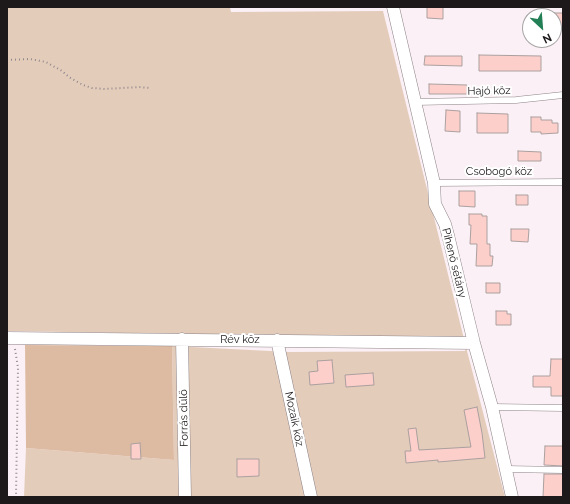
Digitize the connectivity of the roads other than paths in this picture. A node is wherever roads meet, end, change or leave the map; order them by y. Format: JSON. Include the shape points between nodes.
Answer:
{"nodes":[{"id":1,"x":393,"y":7,"type":"edge"},
{"id":2,"x":563,"y":95,"type":"edge"},
{"id":3,"x":416,"y":102,"type":"junction"},
{"id":4,"x":563,"y":182,"type":"edge"},
{"id":5,"x":434,"y":183,"type":"junction"},
{"id":6,"x":10,"y":338,"type":"edge"},
{"id":7,"x":182,"y":339,"type":"junction"},
{"id":8,"x":277,"y":340,"type":"junction"},
{"id":9,"x":474,"y":343,"type":"junction"},
{"id":10,"x":492,"y":408,"type":"junction"},
{"id":11,"x":563,"y":408,"type":"edge"},
{"id":12,"x":506,"y":470,"type":"junction"},
{"id":13,"x":563,"y":470,"type":"edge"},
{"id":14,"x":185,"y":497,"type":"edge"},
{"id":15,"x":311,"y":497,"type":"edge"},
{"id":16,"x":512,"y":497,"type":"edge"}],
"edges":[{"from":1,"to":3,"type":"street","name":"Pihenő sétány"},
{"from":2,"to":3,"type":"lane","name":"Hajó köz","via":[[516,100]]},
{"from":3,"to":5,"type":"street","name":"Pihenő sétány"},
{"from":4,"to":5,"type":"lane","name":"Csobogó köz"},
{"from":5,"to":9,"type":"street","name":"Pihenő sétány","via":[[435,204],[445,224]]},
{"from":6,"to":7,"type":"street","name":"Rév köz"},
{"from":7,"to":8,"type":"street","name":"Rév köz"},
{"from":7,"to":14,"type":"street","name":"Forrás dűlő"},
{"from":8,"to":9,"type":"street","name":"Rév köz"},
{"from":8,"to":15,"type":"street","name":"Mozaik köz"},
{"from":9,"to":10,"type":"street","name":"Pihenő sétány"},
{"from":10,"to":11,"type":"lane"},
{"from":10,"to":12,"type":"street","name":"Pihenő sétány"},
{"from":12,"to":13,"type":"lane"},
{"from":12,"to":16,"type":"street","name":"Pihenő sétány"}]}
